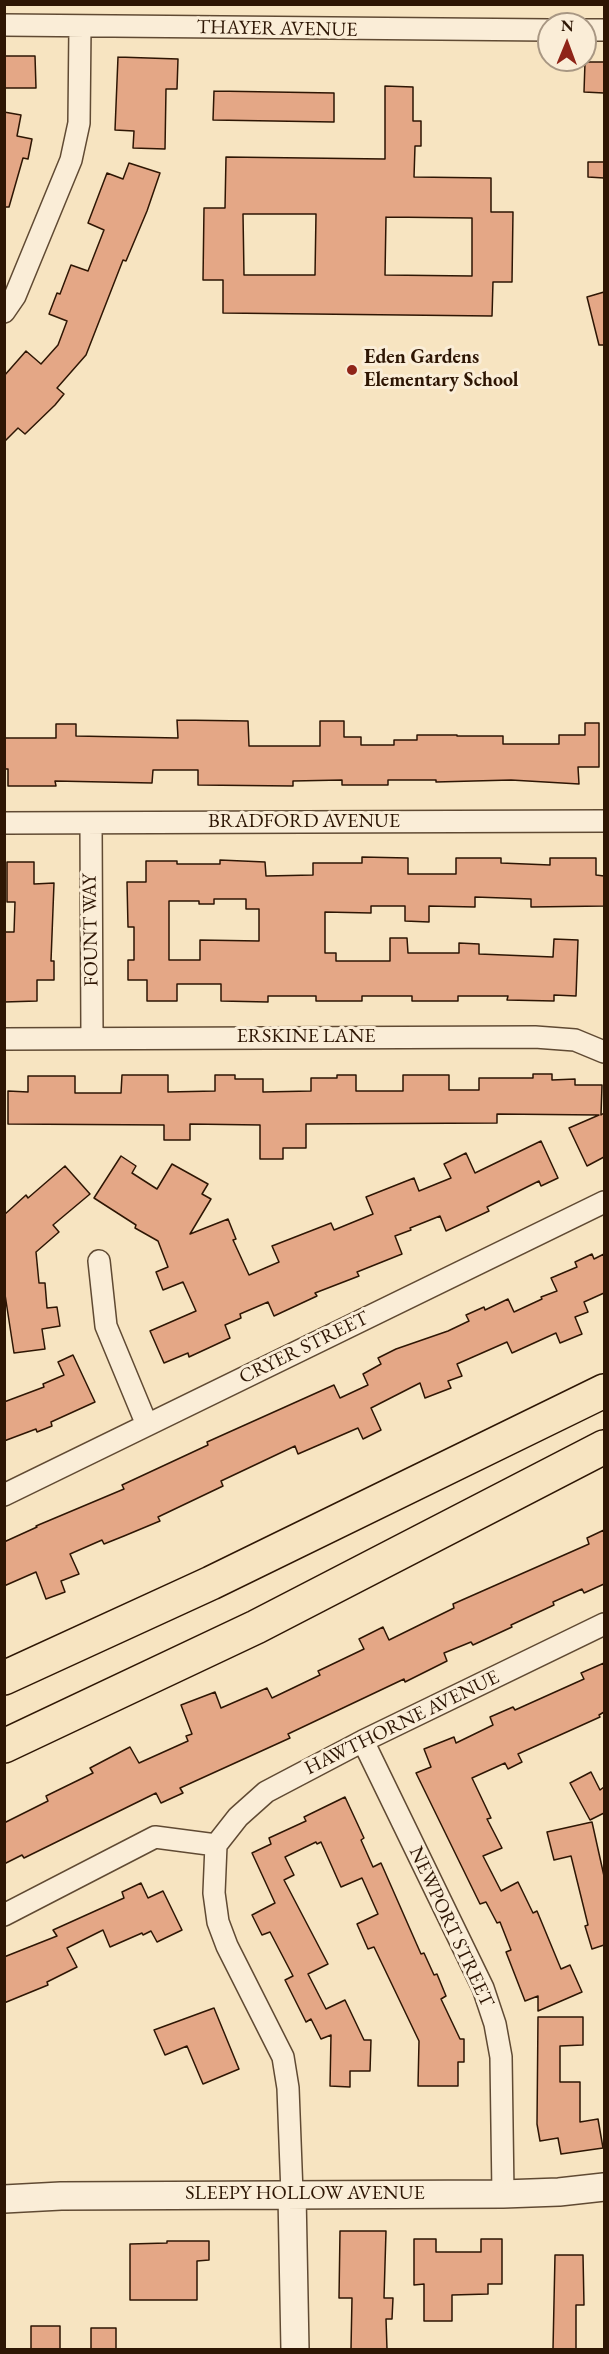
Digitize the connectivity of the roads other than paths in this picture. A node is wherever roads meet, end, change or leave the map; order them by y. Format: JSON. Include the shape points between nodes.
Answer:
{"nodes":[{"id":1,"x":4,"y":25,"type":"edge"},
{"id":2,"x":80,"y":26,"type":"junction"},
{"id":3,"x":537,"y":30,"type":"edge"},
{"id":4,"x":4,"y":312,"type":"edge"},
{"id":5,"x":604,"y":821,"type":"edge"},
{"id":6,"x":4,"y":823,"type":"edge"},
{"id":7,"x":91,"y":823,"type":"junction"},
{"id":8,"x":92,"y":1037,"type":"junction"},
{"id":9,"x":4,"y":1039,"type":"edge"},
{"id":10,"x":604,"y":1052,"type":"edge"},
{"id":11,"x":604,"y":1202,"type":"edge"},
{"id":12,"x":99,"y":1261,"type":"dead end"},
{"id":13,"x":604,"y":1391,"type":"edge"},
{"id":14,"x":147,"y":1425,"type":"junction"},
{"id":15,"x":604,"y":1447,"type":"edge"},
{"id":16,"x":4,"y":1495,"type":"edge"},
{"id":17,"x":604,"y":1624,"type":"edge"},
{"id":18,"x":4,"y":1678,"type":"edge"},
{"id":19,"x":363,"y":1741,"type":"junction"},
{"id":20,"x":4,"y":1746,"type":"edge"},
{"id":21,"x":216,"y":1845,"type":"junction"},
{"id":22,"x":4,"y":1915,"type":"edge"},
{"id":23,"x":604,"y":2187,"type":"edge"},
{"id":24,"x":292,"y":2194,"type":"junction"},
{"id":25,"x":503,"y":2194,"type":"junction"},
{"id":26,"x":4,"y":2199,"type":"edge"},
{"id":27,"x":295,"y":2349,"type":"edge"}],
"edges":[{"from":1,"to":2,"type":"street","name":"THAYER AVENUE"},
{"from":2,"to":3,"type":"street","name":"THAYER AVENUE"},
{"from":2,"to":4,"type":"street","via":[[79,123],[71,160],[15,296]]},
{"from":5,"to":7,"type":"street","name":"BRADFORD AVENUE"},
{"from":6,"to":7,"type":"street","name":"BRADFORD AVENUE"},
{"from":7,"to":8,"type":"street","name":"FOUNT WAY"},
{"from":8,"to":9,"type":"street","name":"ERSKINE LANE"},
{"from":8,"to":10,"type":"street","name":"ERSKINE LANE","via":[[535,1038],[575,1040]]},
{"from":11,"to":14,"type":"street","name":"CRYER STREET"},
{"from":12,"to":14,"type":"street","via":[[106,1326]]},
{"from":13,"to":18,"type":"highway","via":[[211,1583]]},
{"from":14,"to":16,"type":"street","name":"CRYER STREET"},
{"from":15,"to":20,"type":"highway","via":[[256,1628]]},
{"from":17,"to":19,"type":"street","name":"HAWTHORNE AVENUE"},
{"from":19,"to":21,"type":"street","name":"HAWTHORNE AVENUE","via":[[266,1792],[238,1817]]},
{"from":19,"to":25,"type":"street","name":"NEWPORT STREET","via":[[483,1988],[495,2024],[501,2057]]},
{"from":21,"to":22,"type":"street","via":[[155,1836]]},
{"from":21,"to":24,"type":"street","via":[[214,1893],[218,1922],[283,2057]]},
{"from":23,"to":25,"type":"street","name":"SLEEPY HOLLOW AVENUE"},
{"from":24,"to":25,"type":"street","name":"SLEEPY HOLLOW AVENUE"},
{"from":24,"to":26,"type":"street","name":"SLEEPY HOLLOW AVENUE"},
{"from":24,"to":27,"type":"street"}]}
